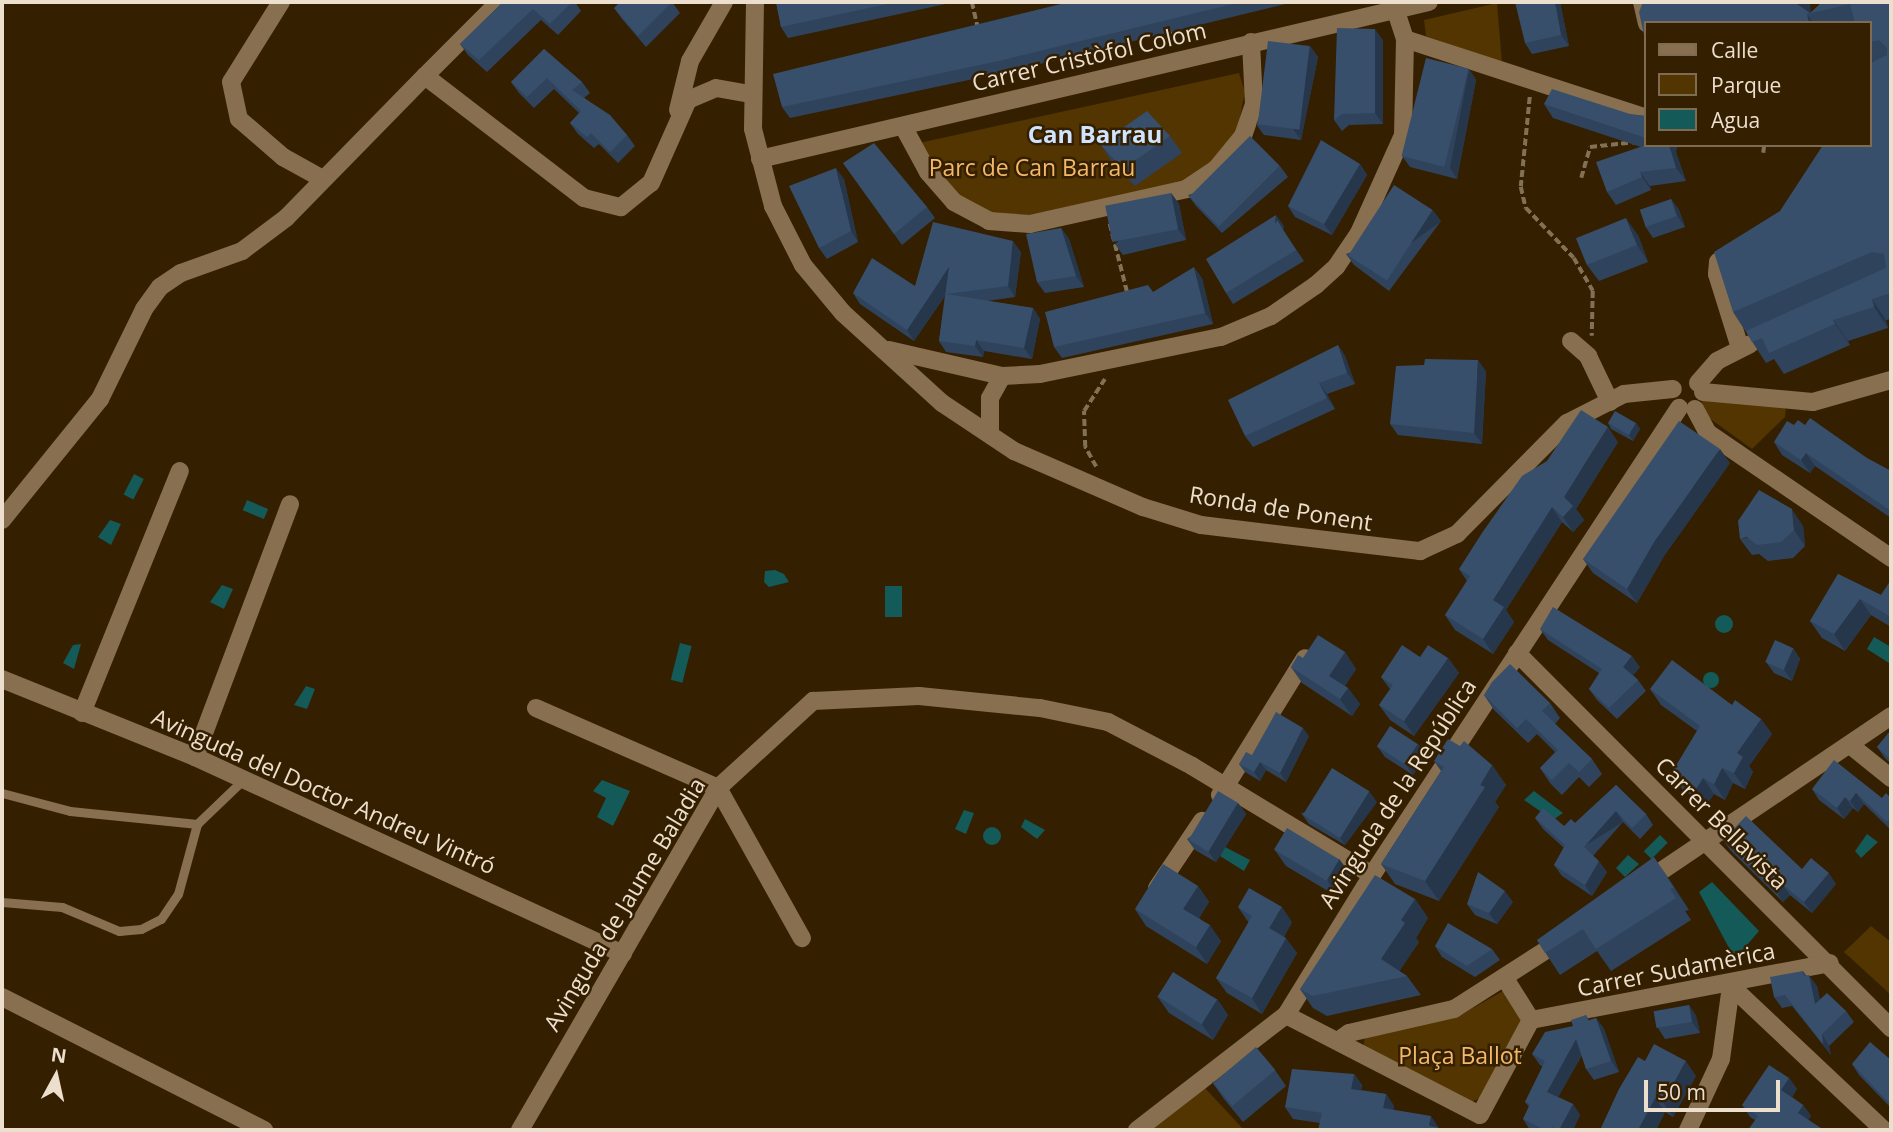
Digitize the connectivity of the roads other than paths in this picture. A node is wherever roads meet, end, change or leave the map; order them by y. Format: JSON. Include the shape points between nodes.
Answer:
{"nodes":[{"id":1,"x":281,"y":2,"type":"edge"},
{"id":2,"x":499,"y":2,"type":"edge"},
{"id":3,"x":724,"y":2,"type":"edge"},
{"id":4,"x":755,"y":2,"type":"edge"},
{"id":5,"x":1429,"y":2,"type":"edge"},
{"id":6,"x":1642,"y":2,"type":"edge"},
{"id":7,"x":1393,"y":5,"type":"edge"},
{"id":8,"x":1647,"y":21,"type":"edge"},
{"id":9,"x":1405,"y":38,"type":"junction"},
{"id":10,"x":1251,"y":42,"type":"junction"},
{"id":11,"x":425,"y":76,"type":"junction"},
{"id":12,"x":751,"y":94,"type":"junction"},
{"id":13,"x":1644,"y":117,"type":"edge"},
{"id":14,"x":673,"y":126,"type":"junction"},
{"id":15,"x":903,"y":126,"type":"junction"},
{"id":16,"x":760,"y":159,"type":"junction"},
{"id":17,"x":321,"y":178,"type":"junction"},
{"id":18,"x":1752,"y":243,"type":"edge"},
{"id":19,"x":1765,"y":338,"type":"edge"},
{"id":20,"x":1571,"y":341,"type":"dead end"},
{"id":21,"x":1740,"y":348,"type":"junction"},
{"id":22,"x":889,"y":350,"type":"junction"},
{"id":23,"x":1002,"y":376,"type":"junction"},
{"id":24,"x":1891,"y":380,"type":"edge"},
{"id":25,"x":1700,"y":388,"type":"junction"},
{"id":26,"x":1673,"y":389,"type":"junction"},
{"id":27,"x":1610,"y":402,"type":"junction"},
{"id":28,"x":1687,"y":408,"type":"junction"},
{"id":29,"x":990,"y":433,"type":"junction"},
{"id":30,"x":180,"y":471,"type":"dead end"},
{"id":31,"x":290,"y":504,"type":"dead end"},
{"id":32,"x":2,"y":520,"type":"edge"},
{"id":33,"x":1891,"y":558,"type":"edge"},
{"id":34,"x":1517,"y":653,"type":"junction"},
{"id":35,"x":1305,"y":658,"type":"edge"},
{"id":36,"x":2,"y":679,"type":"edge"},
{"id":37,"x":536,"y":708,"type":"dead end"},
{"id":38,"x":82,"y":713,"type":"junction"},
{"id":39,"x":1891,"y":716,"type":"edge"},
{"id":40,"x":1850,"y":745,"type":"junction"},
{"id":41,"x":195,"y":757,"type":"junction"},
{"id":42,"x":1891,"y":778,"type":"edge"},
{"id":43,"x":244,"y":779,"type":"junction"},
{"id":44,"x":1225,"y":787,"type":"junction"},
{"id":45,"x":718,"y":788,"type":"junction"},
{"id":46,"x":2,"y":793,"type":"edge"},
{"id":47,"x":197,"y":824,"type":"junction"},
{"id":48,"x":1704,"y":840,"type":"junction"},
{"id":49,"x":1371,"y":874,"type":"junction"},
{"id":50,"x":1627,"y":894,"type":"edge"},
{"id":51,"x":2,"y":902,"type":"edge"},
{"id":52,"x":1143,"y":909,"type":"edge"},
{"id":53,"x":1583,"y":925,"type":"edge"},
{"id":54,"x":802,"y":938,"type":"dead end"},
{"id":55,"x":623,"y":954,"type":"junction"},
{"id":56,"x":1829,"y":963,"type":"junction"},
{"id":57,"x":1506,"y":979,"type":"junction"},
{"id":58,"x":1731,"y":986,"type":"junction"},
{"id":59,"x":2,"y":997,"type":"edge"},
{"id":60,"x":1286,"y":1015,"type":"junction"},
{"id":61,"x":1531,"y":1020,"type":"junction"},
{"id":62,"x":1891,"y":1028,"type":"edge"},
{"id":63,"x":1339,"y":1040,"type":"junction"},
{"id":64,"x":264,"y":1130,"type":"edge"},
{"id":65,"x":520,"y":1130,"type":"edge"},
{"id":66,"x":1137,"y":1130,"type":"edge"},
{"id":67,"x":1688,"y":1130,"type":"edge"},
{"id":68,"x":1884,"y":1130,"type":"edge"}],
"edges":[{"from":1,"to":17,"type":"street","via":[[231,82],[239,120],[283,158]]},
{"from":2,"to":11,"type":"street"},
{"from":3,"to":14,"type":"street","via":[[690,61]]},
{"from":4,"to":12,"type":"street","name":"Ronda de Ponent"},
{"from":5,"to":7,"type":"street","name":"Carrer Cristòfol Colom"},
{"from":6,"to":8,"type":"street"},
{"from":7,"to":9,"type":"street"},
{"from":7,"to":10,"type":"street","name":"Carrer Cristòfol Colom"},
{"from":9,"to":13,"type":"street"},
{"from":9,"to":23,"type":"street","via":[[1403,135],[1375,201],[1336,267],[1271,316],[1222,337],[1040,374]]},
{"from":10,"to":15,"type":"street","name":"Carrer Cristòfol Colom"},
{"from":10,"to":15,"type":"street","via":[[1254,104],[1243,136],[1216,169],[1186,189],[1106,209],[1030,224],[989,221],[954,202],[928,172]]},
{"from":11,"to":14,"type":"street","via":[[584,198],[621,206],[651,183]]},
{"from":11,"to":17,"type":"street"},
{"from":12,"to":14,"type":"street","via":[[716,88],[688,100]]},
{"from":12,"to":16,"type":"street","name":"Ronda de Ponent"},
{"from":15,"to":16,"type":"street","name":"Carrer Cristòfol Colom"},
{"from":16,"to":22,"type":"street","name":"Ronda de Ponent","via":[[773,206],[803,265],[844,313]]},
{"from":17,"to":32,"type":"street","via":[[286,218],[242,251],[181,273],[160,287],[144,309],[100,399]]},
{"from":18,"to":21,"type":"street","via":[[1718,262],[1717,274]]},
{"from":19,"to":21,"type":"street"},
{"from":20,"to":27,"type":"street","via":[[1588,356]]},
{"from":21,"to":25,"type":"street","via":[[1717,361]]},
{"from":22,"to":23,"type":"street"},
{"from":22,"to":29,"type":"street","name":"Ronda de Ponent","via":[[942,403]]},
{"from":23,"to":29,"type":"street","via":[[990,398]]},
{"from":24,"to":25,"type":"street","via":[[1813,402]]},
{"from":25,"to":26,"type":"street","name":"Ronda de Ponent","via":[[1686,379]]},
{"from":25,"to":28,"type":"street","name":"Avinguda de la República"},
{"from":26,"to":27,"type":"street","name":"Ronda de Ponent","via":[[1639,391]]},
{"from":26,"to":28,"type":"street","via":[[1672,399]]},
{"from":27,"to":29,"type":"street","name":"Ronda de Ponent","via":[[1560,429],[1457,534],[1420,551],[1201,525],[1115,495],[1014,451]]},
{"from":28,"to":33,"type":"street","via":[[1708,433]]},
{"from":28,"to":34,"type":"street","name":"Avinguda de la República"},
{"from":30,"to":38,"type":"street"},
{"from":31,"to":41,"type":"street"},
{"from":34,"to":48,"type":"street","name":"Carrer Bellavista"},
{"from":34,"to":49,"type":"street","name":"Avinguda de la República"},
{"from":35,"to":44,"type":"street"},
{"from":36,"to":38,"type":"street","name":"Avinguda del Doctor Andreu Vintró"},
{"from":37,"to":45,"type":"street"},
{"from":38,"to":41,"type":"street","name":"Avinguda del Doctor Andreu Vintró"},
{"from":39,"to":40,"type":"street"},
{"from":40,"to":42,"type":"street"},
{"from":40,"to":48,"type":"street"},
{"from":41,"to":43,"type":"street","name":"Avinguda del Doctor Andreu Vintró"},
{"from":43,"to":47,"type":"lane"},
{"from":43,"to":55,"type":"street","name":"Avinguda del Doctor Andreu Vintró"},
{"from":44,"to":45,"type":"street","name":"Avinguda de Jaume Baladia","via":[[1108,722],[1040,708],[919,696],[813,701]]},
{"from":44,"to":49,"type":"street","name":"Avinguda de Jaume Baladia"},
{"from":44,"to":52,"type":"street"},
{"from":45,"to":54,"type":"street"},
{"from":45,"to":55,"type":"street","name":"Avinguda de Jaume Baladia"},
{"from":46,"to":47,"type":"lane","via":[[70,811]]},
{"from":47,"to":51,"type":"lane","via":[[178,894],[161,919],[141,929],[119,931],[62,907]]},
{"from":48,"to":50,"type":"street"},
{"from":48,"to":56,"type":"street","name":"Carrer Bellavista"},
{"from":49,"to":60,"type":"street","name":"Avinguda de la República"},
{"from":53,"to":57,"type":"street"},
{"from":55,"to":65,"type":"street","name":"Avinguda de Jaume Baladia"},
{"from":56,"to":58,"type":"street","name":"Carrer Sudamèrica"},
{"from":56,"to":62,"type":"street","name":"Carrer Bellavista"},
{"from":57,"to":61,"type":"street"},
{"from":57,"to":63,"type":"street","via":[[1454,1009],[1349,1033]]},
{"from":58,"to":61,"type":"street","name":"Carrer Sudamèrica"},
{"from":58,"to":67,"type":"street","via":[[1721,1059]]},
{"from":58,"to":68,"type":"street"},
{"from":59,"to":64,"type":"street"},
{"from":60,"to":63,"type":"street"},
{"from":60,"to":66,"type":"street","name":"Avinguda de la República"},
{"from":61,"to":63,"type":"street","via":[[1480,1115]]}]}
